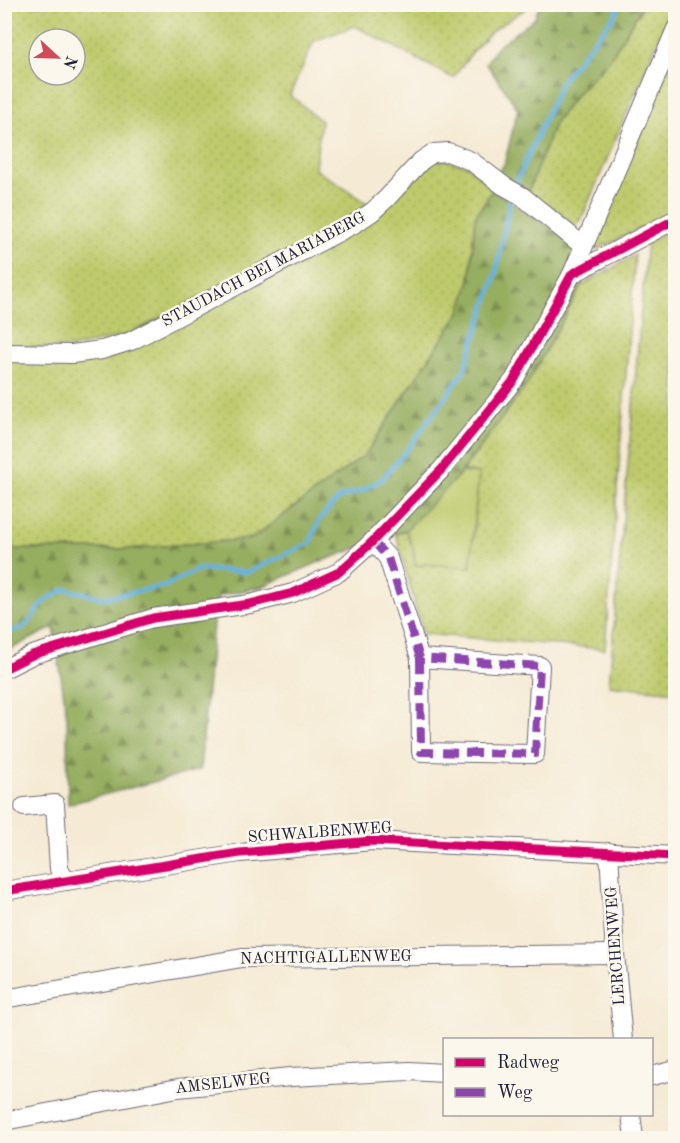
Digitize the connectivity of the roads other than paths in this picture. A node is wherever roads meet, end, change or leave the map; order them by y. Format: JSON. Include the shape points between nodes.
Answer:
{"nodes":[{"id":1,"x":675,"y":29,"type":"edge"},
{"id":2,"x":675,"y":219,"type":"edge"},
{"id":3,"x":583,"y":246,"type":"junction"},
{"id":4,"x":572,"y":274,"type":"junction"},
{"id":5,"x":4,"y":353,"type":"edge"},
{"id":6,"x":373,"y":541,"type":"junction"},
{"id":7,"x":420,"y":658,"type":"junction"},
{"id":8,"x":4,"y":669,"type":"edge"},
{"id":9,"x":24,"y":807,"type":"dead end"},
{"id":10,"x":609,"y":852,"type":"junction"},
{"id":11,"x":675,"y":856,"type":"edge"},
{"id":12,"x":66,"y":881,"type":"junction"},
{"id":13,"x":4,"y":891,"type":"edge"},
{"id":14,"x":615,"y":954,"type":"junction"},
{"id":15,"x":4,"y":999,"type":"edge"},
{"id":16,"x":623,"y":1038,"type":"edge"},
{"id":17,"x":675,"y":1070,"type":"edge"},
{"id":18,"x":443,"y":1073,"type":"edge"},
{"id":19,"x":653,"y":1076,"type":"edge"},
{"id":20,"x":631,"y":1116,"type":"edge"},
{"id":21,"x":4,"y":1121,"type":"edge"},
{"id":22,"x":634,"y":1138,"type":"edge"}],
"edges":[{"from":1,"to":3,"type":"street"},
{"from":2,"to":4,"type":"street"},
{"from":3,"to":4,"type":"street"},
{"from":3,"to":5,"type":"street","name":"STAUDACH BEI MARIABERG","via":[[471,161],[448,152],[433,153],[372,212],[354,224],[131,341],[72,354]]},
{"from":4,"to":6,"type":"street","via":[[514,380],[442,469]]},
{"from":6,"to":7,"type":"street","via":[[388,558]]},
{"from":6,"to":8,"type":"street","via":[[339,572],[293,593],[250,604],[153,618],[32,655]]},
{"from":7,"to":7,"type":"street","via":[[540,666],[536,754],[421,752]]},
{"from":9,"to":12,"type":"street","via":[[55,804],[59,869]]},
{"from":10,"to":11,"type":"street","name":"SCHWALBENWEG"},
{"from":10,"to":12,"type":"street","name":"SCHWALBENWEG","via":[[372,842],[240,853]]},
{"from":10,"to":14,"type":"street","name":"LERCHENWEG"},
{"from":12,"to":13,"type":"street","name":"SCHWALBENWEG"},
{"from":14,"to":15,"type":"street","name":"NACHTIGALLENWEG","via":[[242,958]]},
{"from":14,"to":16,"type":"street","name":"LERCHENWEG"},
{"from":17,"to":19,"type":"street"},
{"from":18,"to":21,"type":"street","name":"AMSELWEG","via":[[291,1077],[177,1088]]},
{"from":20,"to":22,"type":"street"}]}
